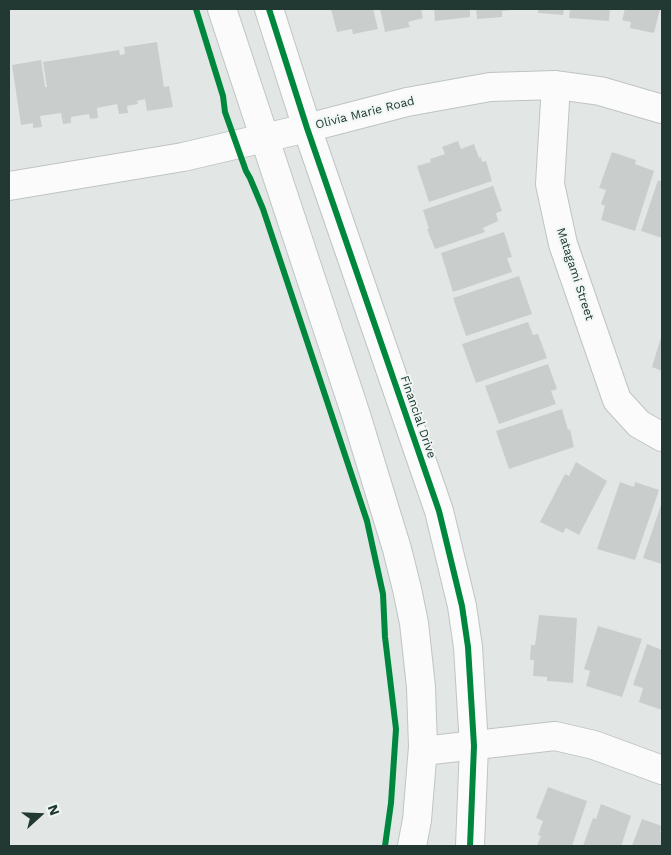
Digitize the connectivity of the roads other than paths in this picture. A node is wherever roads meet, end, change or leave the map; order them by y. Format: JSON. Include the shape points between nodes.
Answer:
{"nodes":[{"id":1,"x":222,"y":9,"type":"edge"},
{"id":2,"x":269,"y":9,"type":"edge"},
{"id":3,"x":556,"y":85,"type":"junction"},
{"id":4,"x":662,"y":109,"type":"edge"},
{"id":5,"x":307,"y":128,"type":"junction"},
{"id":6,"x":264,"y":138,"type":"junction"},
{"id":7,"x":9,"y":186,"type":"edge"},
{"id":8,"x":662,"y":437,"type":"edge"},
{"id":9,"x":474,"y":746,"type":"junction"},
{"id":10,"x":423,"y":751,"type":"junction"},
{"id":11,"x":662,"y":770,"type":"edge"},
{"id":12,"x":412,"y":846,"type":"edge"},
{"id":13,"x":470,"y":846,"type":"edge"}],
"edges":[{"from":1,"to":6,"type":"street"},
{"from":2,"to":5,"type":"street","name":"Financial Drive"},
{"from":3,"to":4,"type":"street","name":"Olivia Marie Road","via":[[600,91]]},
{"from":3,"to":5,"type":"street","name":"Olivia Marie Road","via":[[490,87],[406,102]]},
{"from":3,"to":8,"type":"street","name":"Matagami Street","via":[[550,184],[563,244],[617,400],[639,424]]},
{"from":5,"to":6,"type":"street","name":"Olivia Marie Road"},
{"from":5,"to":9,"type":"street","name":"Financial Drive","via":[[439,511],[462,606]]},
{"from":6,"to":7,"type":"street","name":"Olivia Marie Road","via":[[183,157]]},
{"from":6,"to":10,"type":"street","via":[[397,549],[414,623]]},
{"from":9,"to":10,"type":"street"},
{"from":9,"to":11,"type":"street","via":[[554,736],[594,745]]},
{"from":9,"to":13,"type":"street","name":"Financial Drive"},
{"from":10,"to":12,"type":"street"}]}
